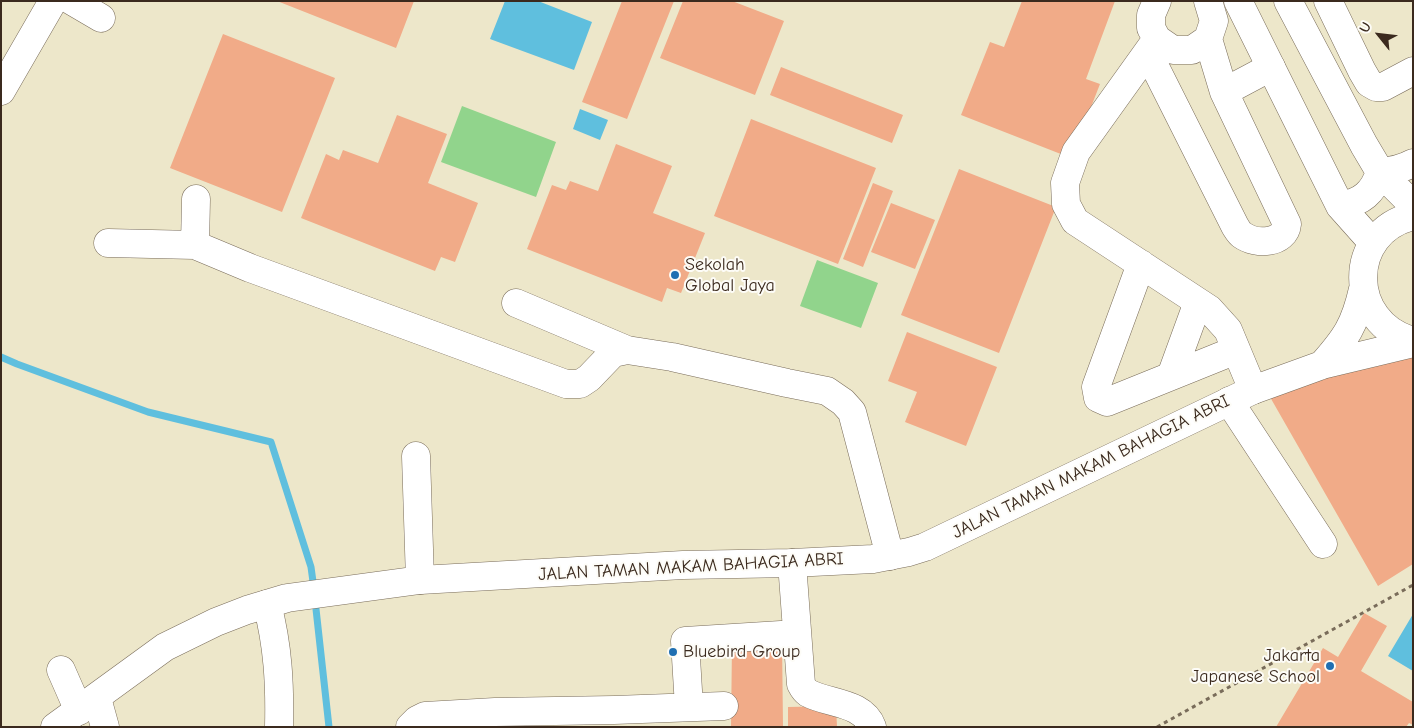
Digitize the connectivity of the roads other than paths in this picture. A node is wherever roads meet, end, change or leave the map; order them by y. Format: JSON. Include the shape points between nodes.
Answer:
{"nodes":[{"id":1,"x":53,"y":1,"type":"edge"},
{"id":2,"x":72,"y":1,"type":"edge"},
{"id":3,"x":1156,"y":1,"type":"edge"},
{"id":4,"x":1208,"y":1,"type":"edge"},
{"id":5,"x":1238,"y":1,"type":"edge"},
{"id":6,"x":1288,"y":1,"type":"edge"},
{"id":7,"x":1328,"y":1,"type":"edge"},
{"id":8,"x":101,"y":18,"type":"dead end"},
{"id":9,"x":1208,"y":39,"type":"junction"},
{"id":10,"x":1152,"y":46,"type":"junction"},
{"id":11,"x":1271,"y":67,"type":"junction"},
{"id":12,"x":1413,"y":71,"type":"edge"},
{"id":13,"x":2,"y":88,"type":"edge"},
{"id":14,"x":1224,"y":92,"type":"junction"},
{"id":15,"x":1413,"y":163,"type":"edge"},
{"id":16,"x":1380,"y":172,"type":"junction"},
{"id":17,"x":196,"y":199,"type":"dead end"},
{"id":18,"x":1413,"y":205,"type":"edge"},
{"id":19,"x":1340,"y":206,"type":"junction"},
{"id":20,"x":1413,"y":216,"type":"edge"},
{"id":21,"x":108,"y":243,"type":"dead end"},
{"id":22,"x":1373,"y":243,"type":"junction"},
{"id":23,"x":195,"y":245,"type":"junction"},
{"id":24,"x":1141,"y":264,"type":"junction"},
{"id":25,"x":1364,"y":289,"type":"junction"},
{"id":26,"x":1198,"y":302,"type":"junction"},
{"id":27,"x":516,"y":303,"type":"dead end"},
{"id":28,"x":1413,"y":342,"type":"edge"},
{"id":29,"x":627,"y":350,"type":"junction"},
{"id":30,"x":1236,"y":350,"type":"junction"},
{"id":31,"x":1322,"y":365,"type":"junction"},
{"id":32,"x":1171,"y":376,"type":"junction"},
{"id":33,"x":1241,"y":396,"type":"junction"},
{"id":34,"x":416,"y":456,"type":"dead end"},
{"id":35,"x":1323,"y":544,"type":"dead end"},
{"id":36,"x":890,"y":556,"type":"junction"},
{"id":37,"x":792,"y":563,"type":"junction"},
{"id":38,"x":420,"y":580,"type":"junction"},
{"id":39,"x":277,"y":601,"type":"junction"},
{"id":40,"x":797,"y":634,"type":"junction"},
{"id":41,"x":61,"y":670,"type":"dead end"},
{"id":42,"x":724,"y":706,"type":"dead end"},
{"id":43,"x":689,"y":707,"type":"junction"},
{"id":44,"x":73,"y":716,"type":"edge"},
{"id":45,"x":614,"y":718,"type":"edge"},
{"id":46,"x":495,"y":719,"type":"edge"},
{"id":47,"x":105,"y":727,"type":"edge"},
{"id":48,"x":279,"y":727,"type":"edge"},
{"id":49,"x":410,"y":727,"type":"edge"},
{"id":50,"x":872,"y":727,"type":"edge"}],
"edges":[{"from":1,"to":13,"type":"main road"},
{"from":2,"to":8,"type":"main road"},
{"from":3,"to":10,"type":"main road","via":[[1151,15]]},
{"from":4,"to":9,"type":"main road","via":[[1214,20]]},
{"from":5,"to":11,"type":"main road"},
{"from":6,"to":16,"type":"main road"},
{"from":7,"to":12,"type":"main road","via":[[1370,83],[1383,87]]},
{"from":9,"to":10,"type":"main road","via":[[1192,50]]},
{"from":9,"to":14,"type":"main road"},
{"from":10,"to":14,"type":"main road","via":[[1238,230],[1259,242],[1280,237],[1287,224]]},
{"from":10,"to":24,"type":"main road","via":[[1076,152],[1065,183],[1066,204],[1075,221]]},
{"from":11,"to":14,"type":"main road"},
{"from":11,"to":19,"type":"main road"},
{"from":15,"to":16,"type":"main road","via":[[1393,172]]},
{"from":16,"to":18,"type":"main road"},
{"from":16,"to":19,"type":"main road","via":[[1370,192],[1356,202]]},
{"from":17,"to":23,"type":"main road"},
{"from":19,"to":22,"type":"main road"},
{"from":20,"to":22,"type":"main road","via":[[1386,228]]},
{"from":21,"to":23,"type":"main road"},
{"from":22,"to":25,"type":"main road","via":[[1363,273]]},
{"from":23,"to":29,"type":"main road","via":[[566,384],[580,384],[613,353]]},
{"from":24,"to":26,"type":"main road"},
{"from":24,"to":32,"type":"main road","via":[[1096,387],[1098,398],[1107,402]]},
{"from":25,"to":28,"type":"main road","via":[[1377,319],[1390,331]]},
{"from":25,"to":31,"type":"main road","name":"JALAN TAMAN MAKAM BAHAGIA ABRI","via":[[1351,328]]},
{"from":26,"to":30,"type":"main road","via":[[1228,330]]},
{"from":26,"to":32,"type":"main road"},
{"from":27,"to":29,"type":"main road"},
{"from":28,"to":31,"type":"main road","name":"JALAN TAMAN MAKAM BAHAGIA ABRI"},
{"from":29,"to":36,"type":"main road","via":[[827,391],[843,402],[852,412]]},
{"from":30,"to":32,"type":"main road"},
{"from":30,"to":33,"type":"main road"},
{"from":31,"to":33,"type":"main road","name":"JALAN TAMAN MAKAM BAHAGIA ABRI"},
{"from":33,"to":35,"type":"main road"},
{"from":33,"to":36,"type":"main road","name":"JALAN TAMAN MAKAM BAHAGIA ABRI","via":[[925,547]]},
{"from":34,"to":38,"type":"main road"},
{"from":36,"to":37,"type":"main road","name":"JALAN TAMAN MAKAM BAHAGIA ABRI"},
{"from":37,"to":38,"type":"main road","name":"JALAN TAMAN MAKAM BAHAGIA ABRI"},
{"from":37,"to":40,"type":"main road"},
{"from":38,"to":39,"type":"main road","name":"JALAN TAMAN MAKAM BAHAGIA ABRI"},
{"from":39,"to":44,"type":"main road","name":"JALAN TAMAN MAKAM BAHAGIA ABRI","via":[[216,622],[172,643]]},
{"from":39,"to":48,"type":"main road","via":[[274,628],[280,684]]},
{"from":40,"to":43,"type":"main road","via":[[685,641]]},
{"from":40,"to":50,"type":"main road","via":[[801,684],[806,692],[865,714]]},
{"from":41,"to":44,"type":"main road"},
{"from":42,"to":43,"type":"main road"},
{"from":43,"to":45,"type":"main road"},
{"from":44,"to":47,"type":"main road"},
{"from":45,"to":46,"type":"main road"},
{"from":46,"to":49,"type":"main road","via":[[425,716]]}]}
